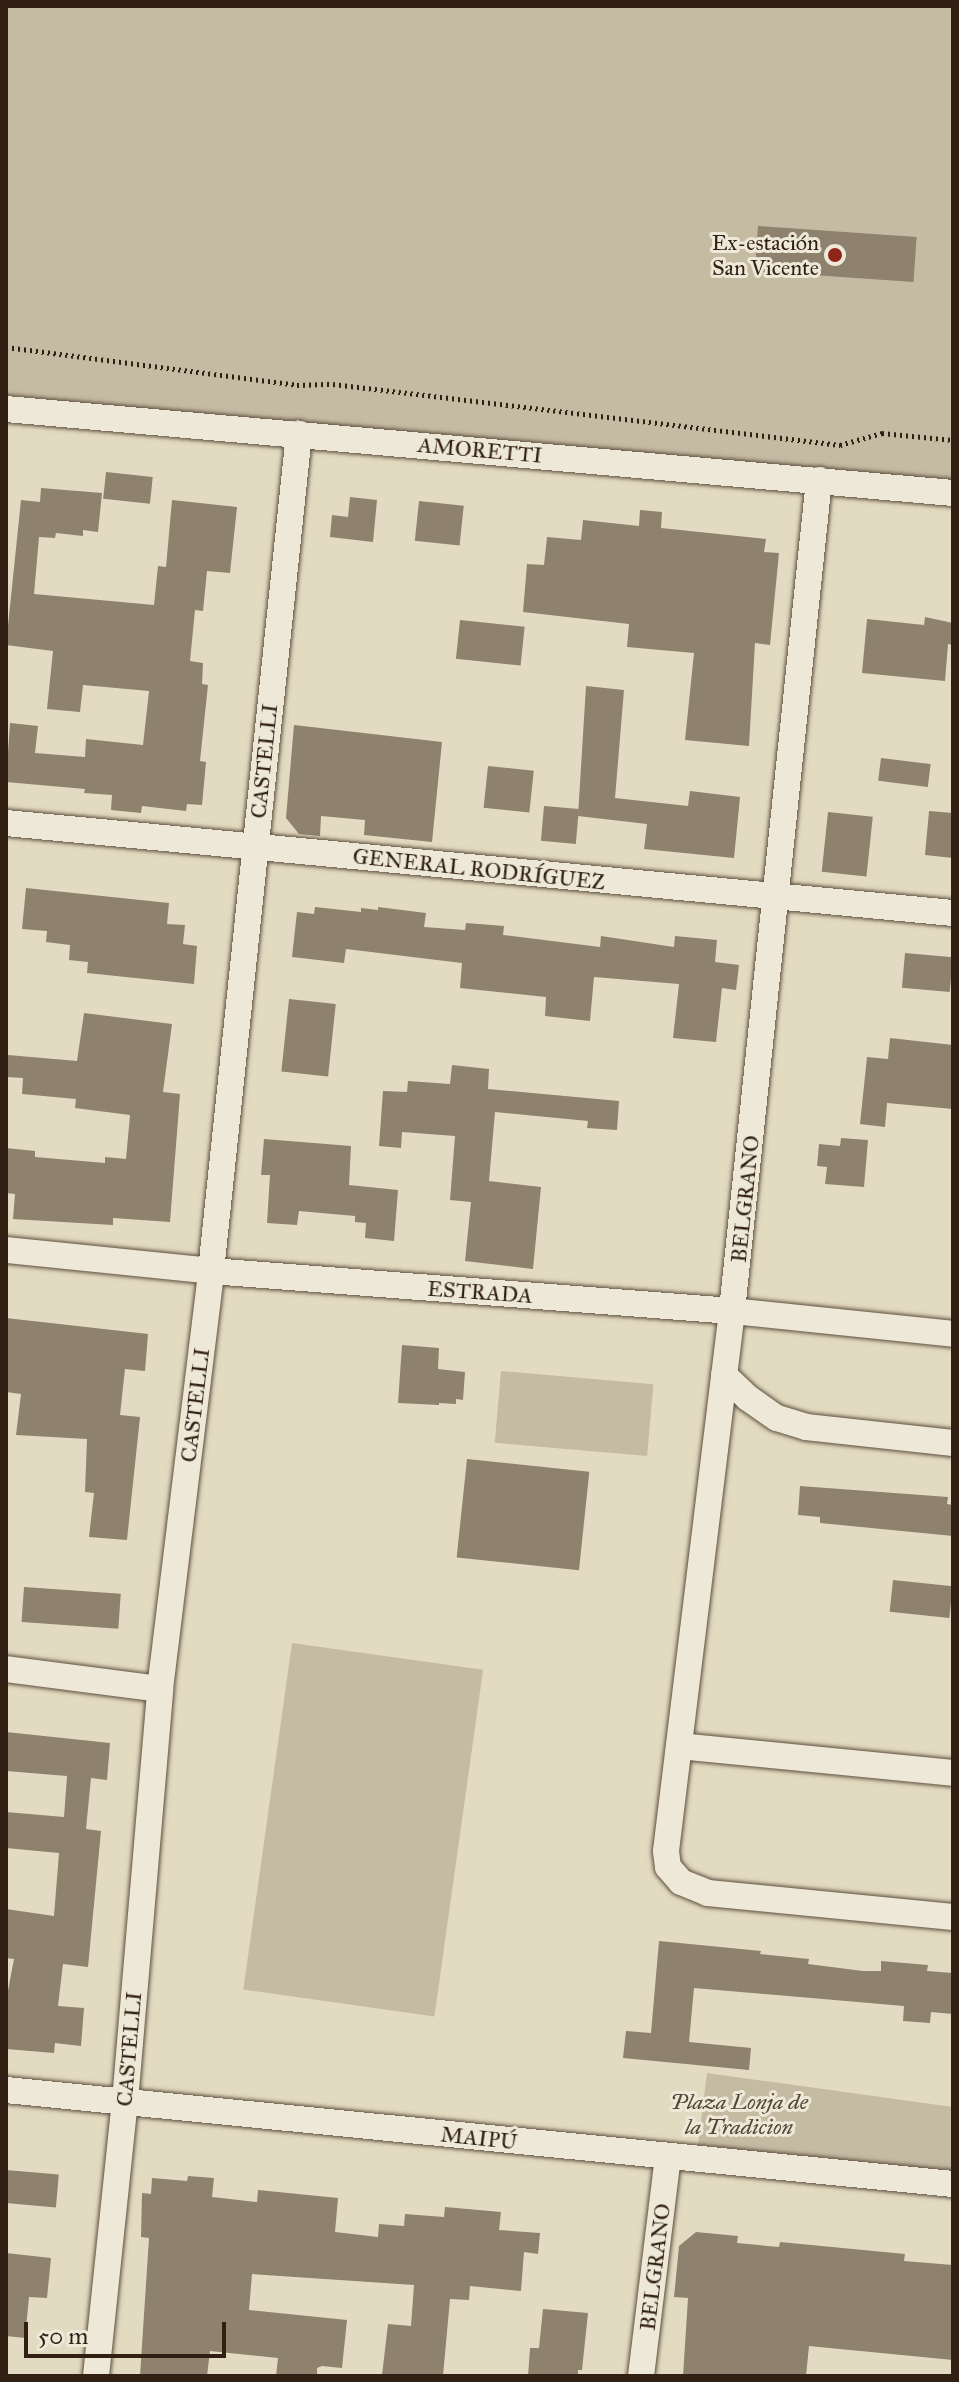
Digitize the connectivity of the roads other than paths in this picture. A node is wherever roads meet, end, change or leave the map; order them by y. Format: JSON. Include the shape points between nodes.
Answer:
{"nodes":[{"id":1,"x":6,"y":409,"type":"edge"},
{"id":2,"x":299,"y":434,"type":"junction"},
{"id":3,"x":819,"y":480,"type":"junction"},
{"id":4,"x":953,"y":493,"type":"edge"},
{"id":5,"x":6,"y":823,"type":"edge"},
{"id":6,"x":254,"y":847,"type":"junction"},
{"id":7,"x":777,"y":898,"type":"junction"},
{"id":8,"x":953,"y":913,"type":"edge"},
{"id":9,"x":6,"y":1250,"type":"edge"},
{"id":10,"x":211,"y":1271,"type":"junction"},
{"id":11,"x":732,"y":1311,"type":"junction"},
{"id":12,"x":953,"y":1334,"type":"edge"},
{"id":13,"x":724,"y":1375,"type":"junction"},
{"id":14,"x":953,"y":1443,"type":"edge"},
{"id":15,"x":6,"y":1669,"type":"edge"},
{"id":16,"x":160,"y":1689,"type":"junction"},
{"id":17,"x":679,"y":1746,"type":"junction"},
{"id":18,"x":953,"y":1773,"type":"edge"},
{"id":19,"x":953,"y":1917,"type":"edge"},
{"id":20,"x":6,"y":2090,"type":"edge"},
{"id":21,"x":125,"y":2101,"type":"junction"},
{"id":22,"x":668,"y":2157,"type":"junction"},
{"id":23,"x":953,"y":2184,"type":"edge"},
{"id":24,"x":96,"y":2376,"type":"edge"},
{"id":25,"x":641,"y":2376,"type":"edge"}],
"edges":[{"from":1,"to":2,"type":"street","name":"AMORETTI"},
{"from":2,"to":3,"type":"street","name":"AMORETTI"},
{"from":2,"to":6,"type":"street","name":"CASTELLI"},
{"from":3,"to":4,"type":"street","name":"AMORETTI"},
{"from":3,"to":7,"type":"street","name":"BELGRANO"},
{"from":5,"to":6,"type":"street","name":"GENERAL RODRÍGUEZ"},
{"from":6,"to":7,"type":"street","name":"GENERAL RODRÍGUEZ"},
{"from":6,"to":10,"type":"street","name":"CASTELLI"},
{"from":7,"to":8,"type":"street","name":"GENERAL RODRÍGUEZ"},
{"from":7,"to":11,"type":"street","name":"BELGRANO"},
{"from":9,"to":10,"type":"street","name":"ESTRADA"},
{"from":10,"to":11,"type":"street","name":"ESTRADA"},
{"from":10,"to":16,"type":"street","name":"CASTELLI"},
{"from":11,"to":12,"type":"street","name":"ESTRADA"},
{"from":11,"to":13,"type":"street","name":"BELGRANO"},
{"from":13,"to":14,"type":"street","via":[[777,1418],[806,1427]]},
{"from":13,"to":17,"type":"street","name":"BELGRANO"},
{"from":15,"to":16,"type":"street"},
{"from":16,"to":21,"type":"street","name":"CASTELLI"},
{"from":17,"to":18,"type":"street"},
{"from":17,"to":19,"type":"street","name":"BELGRANO","via":[[666,1851],[668,1867],[681,1882],[708,1893]]},
{"from":20,"to":21,"type":"street","name":"MAIPÚ"},
{"from":21,"to":22,"type":"street","name":"MAIPÚ"},
{"from":21,"to":24,"type":"street","name":"CASTELLI"},
{"from":22,"to":23,"type":"street","name":"MAIPÚ"},
{"from":22,"to":25,"type":"street","name":"BELGRANO"}]}
